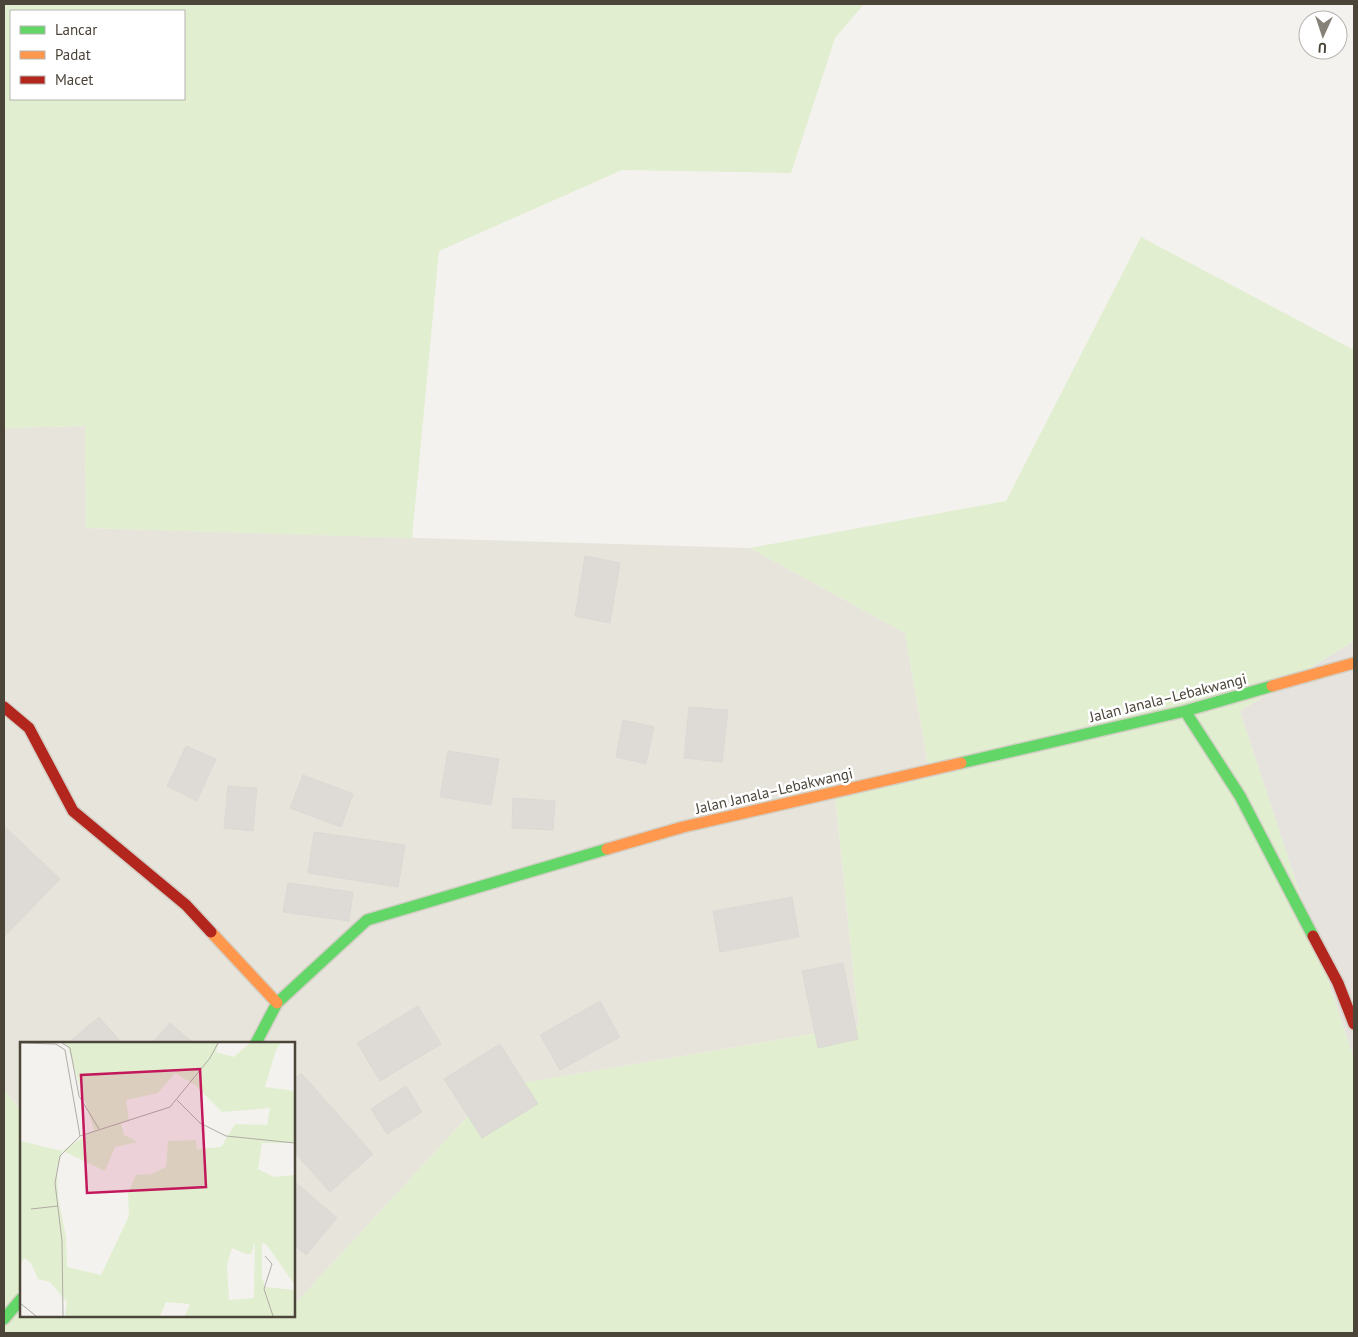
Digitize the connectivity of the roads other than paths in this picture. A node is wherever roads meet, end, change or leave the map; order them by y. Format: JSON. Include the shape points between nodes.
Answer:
{"nodes":[{"id":1,"x":1354,"y":663,"type":"edge"},
{"id":2,"x":4,"y":707,"type":"edge"},
{"id":3,"x":1185,"y":711,"type":"junction"},
{"id":4,"x":277,"y":1003,"type":"junction"},
{"id":5,"x":1354,"y":1024,"type":"edge"},
{"id":6,"x":257,"y":1042,"type":"edge"},
{"id":7,"x":20,"y":1300,"type":"edge"},
{"id":8,"x":4,"y":1319,"type":"edge"}],
"edges":[{"from":1,"to":3,"type":"main road","name":"Jalan Janala–Lebakwangi"},
{"from":2,"to":4,"type":"main road","via":[[29,728],[73,811],[186,905]]},
{"from":3,"to":4,"type":"main road","name":"Jalan Janala–Lebakwangi","via":[[683,827],[367,920]]},
{"from":3,"to":5,"type":"main road","via":[[1240,796],[1338,983]]},
{"from":4,"to":6,"type":"main road","name":"Jalan Janala–Lebakwangi"},
{"from":7,"to":8,"type":"main road"}]}
